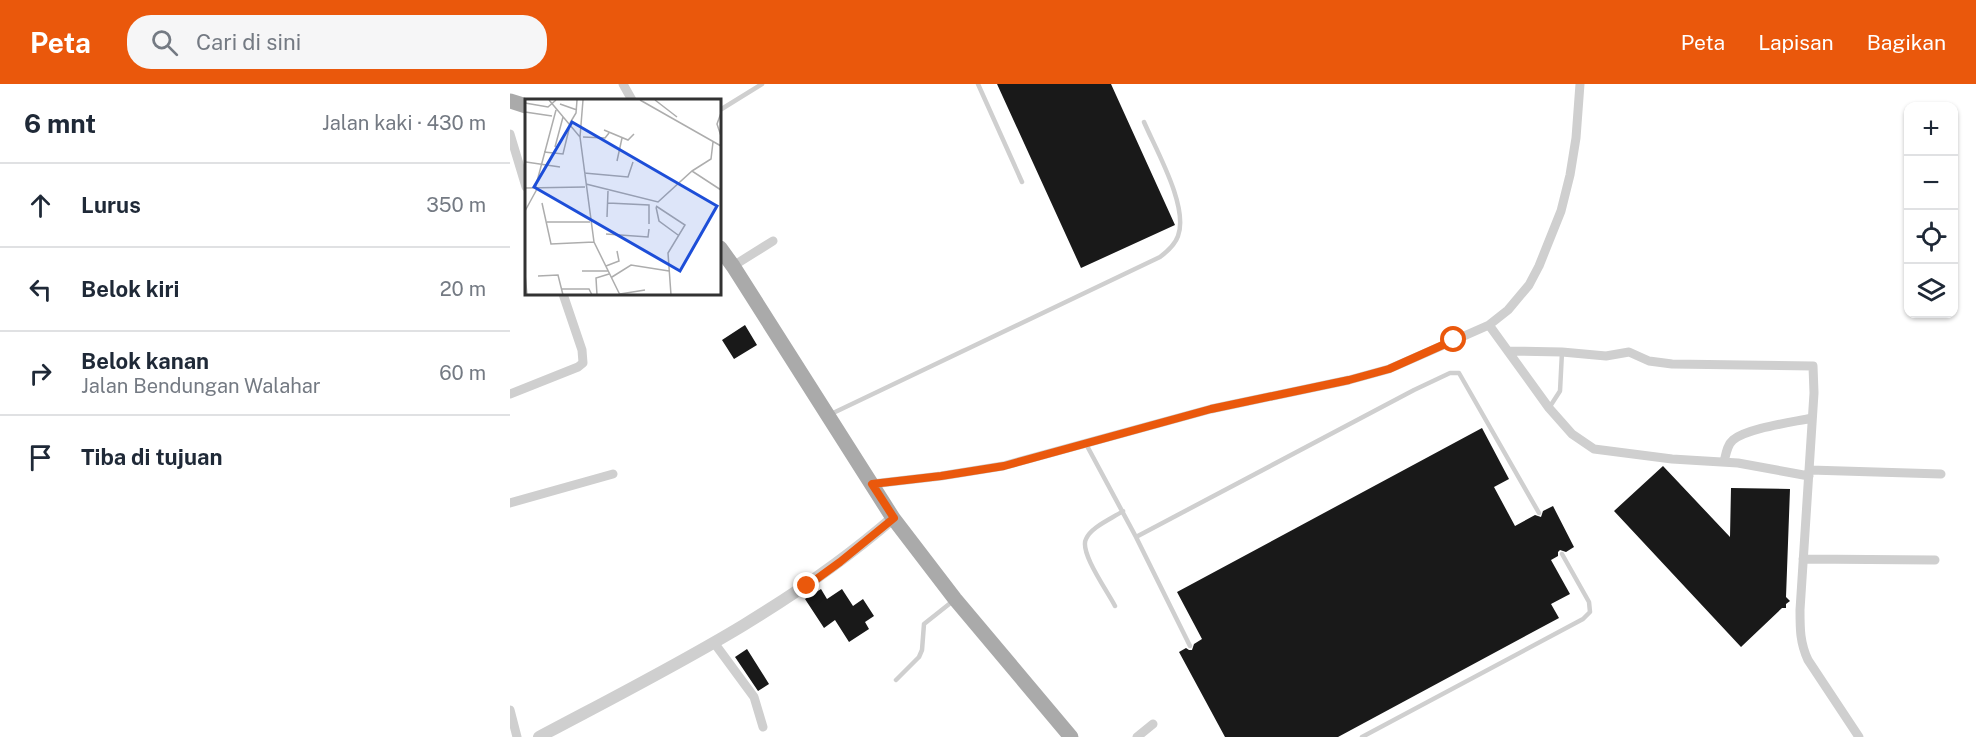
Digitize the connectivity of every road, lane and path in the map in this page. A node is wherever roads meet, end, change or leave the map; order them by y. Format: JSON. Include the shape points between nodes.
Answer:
{"nodes":[{"id":1,"x":623,"y":84,"type":"edge"},
{"id":2,"x":762,"y":84,"type":"edge"},
{"id":3,"x":978,"y":84,"type":"edge"},
{"id":4,"x":1580,"y":84,"type":"edge"},
{"id":5,"x":631,"y":99,"type":"edge"},
{"id":6,"x":510,"y":101,"type":"edge"},
{"id":7,"x":525,"y":106,"type":"edge"},
{"id":8,"x":722,"y":109,"type":"edge"},
{"id":9,"x":1143,"y":122,"type":"dead end"},
{"id":10,"x":510,"y":134,"type":"edge"},
{"id":11,"x":1022,"y":182,"type":"dead end"},
{"id":12,"x":525,"y":184,"type":"edge"},
{"id":13,"x":773,"y":241,"type":"dead end"},
{"id":14,"x":722,"y":251,"type":"edge"},
{"id":15,"x":733,"y":266,"type":"junction"},
{"id":16,"x":564,"y":296,"type":"edge"},
{"id":17,"x":1489,"y":325,"type":"junction"},
{"id":18,"x":1508,"y":351,"type":"junction"},
{"id":19,"x":1562,"y":352,"type":"junction"},
{"id":20,"x":510,"y":394,"type":"edge"},
{"id":21,"x":1549,"y":408,"type":"junction"},
{"id":22,"x":828,"y":415,"type":"junction"},
{"id":23,"x":1812,"y":418,"type":"junction"},
{"id":24,"x":1086,"y":444,"type":"junction"},
{"id":25,"x":1724,"y":462,"type":"junction"},
{"id":26,"x":1809,"y":473,"type":"junction"},
{"id":27,"x":613,"y":474,"type":"dead end"},
{"id":28,"x":1941,"y":474,"type":"dead end"},
{"id":29,"x":872,"y":484,"type":"junction"},
{"id":30,"x":510,"y":503,"type":"edge"},
{"id":31,"x":1123,"y":511,"type":"junction"},
{"id":32,"x":1539,"y":513,"type":"dead end"},
{"id":33,"x":894,"y":518,"type":"junction"},
{"id":34,"x":1136,"y":537,"type":"junction"},
{"id":35,"x":1562,"y":554,"type":"dead end"},
{"id":36,"x":1803,"y":558,"type":"junction"},
{"id":37,"x":1935,"y":560,"type":"dead end"},
{"id":38,"x":955,"y":599,"type":"junction"},
{"id":39,"x":1115,"y":606,"type":"dead end"},
{"id":40,"x":715,"y":644,"type":"junction"},
{"id":41,"x":1190,"y":646,"type":"dead end"},
{"id":42,"x":896,"y":680,"type":"dead end"},
{"id":43,"x":510,"y":710,"type":"edge"},
{"id":44,"x":1153,"y":724,"type":"dead end"},
{"id":45,"x":763,"y":727,"type":"dead end"},
{"id":46,"x":518,"y":737,"type":"edge"},
{"id":47,"x":539,"y":737,"type":"edge"},
{"id":48,"x":1071,"y":737,"type":"edge"},
{"id":49,"x":1137,"y":737,"type":"edge"},
{"id":50,"x":1362,"y":737,"type":"edge"},
{"id":51,"x":1859,"y":737,"type":"edge"}],
"edges":[{"from":1,"to":5,"type":"street"},
{"from":2,"to":8,"type":"lane"},
{"from":3,"to":11,"type":"lane"},
{"from":4,"to":17,"type":"street","via":[[1576,138],[1561,211],[1529,285]]},
{"from":6,"to":7,"type":"main road"},
{"from":9,"to":22,"type":"lane","via":[[1179,206],[1181,222],[1172,248]]},
{"from":10,"to":12,"type":"street"},
{"from":13,"to":15,"type":"street"},
{"from":14,"to":15,"type":"main road"},
{"from":15,"to":22,"type":"main road"},
{"from":16,"to":20,"type":"street","via":[[583,363]]},
{"from":17,"to":18,"type":"street"},
{"from":17,"to":24,"type":"street","via":[[1389,369],[1211,409]]},
{"from":18,"to":19,"type":"street"},
{"from":18,"to":21,"type":"street"},
{"from":19,"to":21,"type":"lane","via":[[1560,391]]},
{"from":19,"to":23,"type":"street","via":[[1606,356],[1629,352],[1649,361],[1672,364],[1813,366]]},
{"from":21,"to":25,"type":"street","via":[[1572,434],[1594,448]]},
{"from":22,"to":29,"type":"main road"},
{"from":23,"to":25,"type":"street","via":[[1739,437],[1730,445]]},
{"from":23,"to":26,"type":"street"},
{"from":24,"to":29,"type":"street","via":[[977,471]]},
{"from":24,"to":31,"type":"lane"},
{"from":25,"to":26,"type":"street"},
{"from":26,"to":28,"type":"street"},
{"from":26,"to":36,"type":"street"},
{"from":27,"to":30,"type":"street"},
{"from":29,"to":33,"type":"main road"},
{"from":31,"to":34,"type":"lane"},
{"from":31,"to":39,"type":"lane","via":[[1098,527],[1084,542],[1089,561]]},
{"from":32,"to":34,"type":"lane","via":[[1459,373],[1450,373]]},
{"from":33,"to":38,"type":"main road"},
{"from":33,"to":40,"type":"street","via":[[807,586]]},
{"from":34,"to":41,"type":"lane"},
{"from":35,"to":50,"type":"lane","via":[[1589,602],[1590,612],[1583,619]]},
{"from":36,"to":37,"type":"street"},
{"from":36,"to":51,"type":"street","via":[[1803,648]]},
{"from":38,"to":42,"type":"lane","via":[[924,624],[919,657]]},
{"from":38,"to":48,"type":"main road"},
{"from":40,"to":45,"type":"street","via":[[754,697]]},
{"from":40,"to":47,"type":"street"},
{"from":43,"to":46,"type":"street"},
{"from":44,"to":49,"type":"street"}]}
